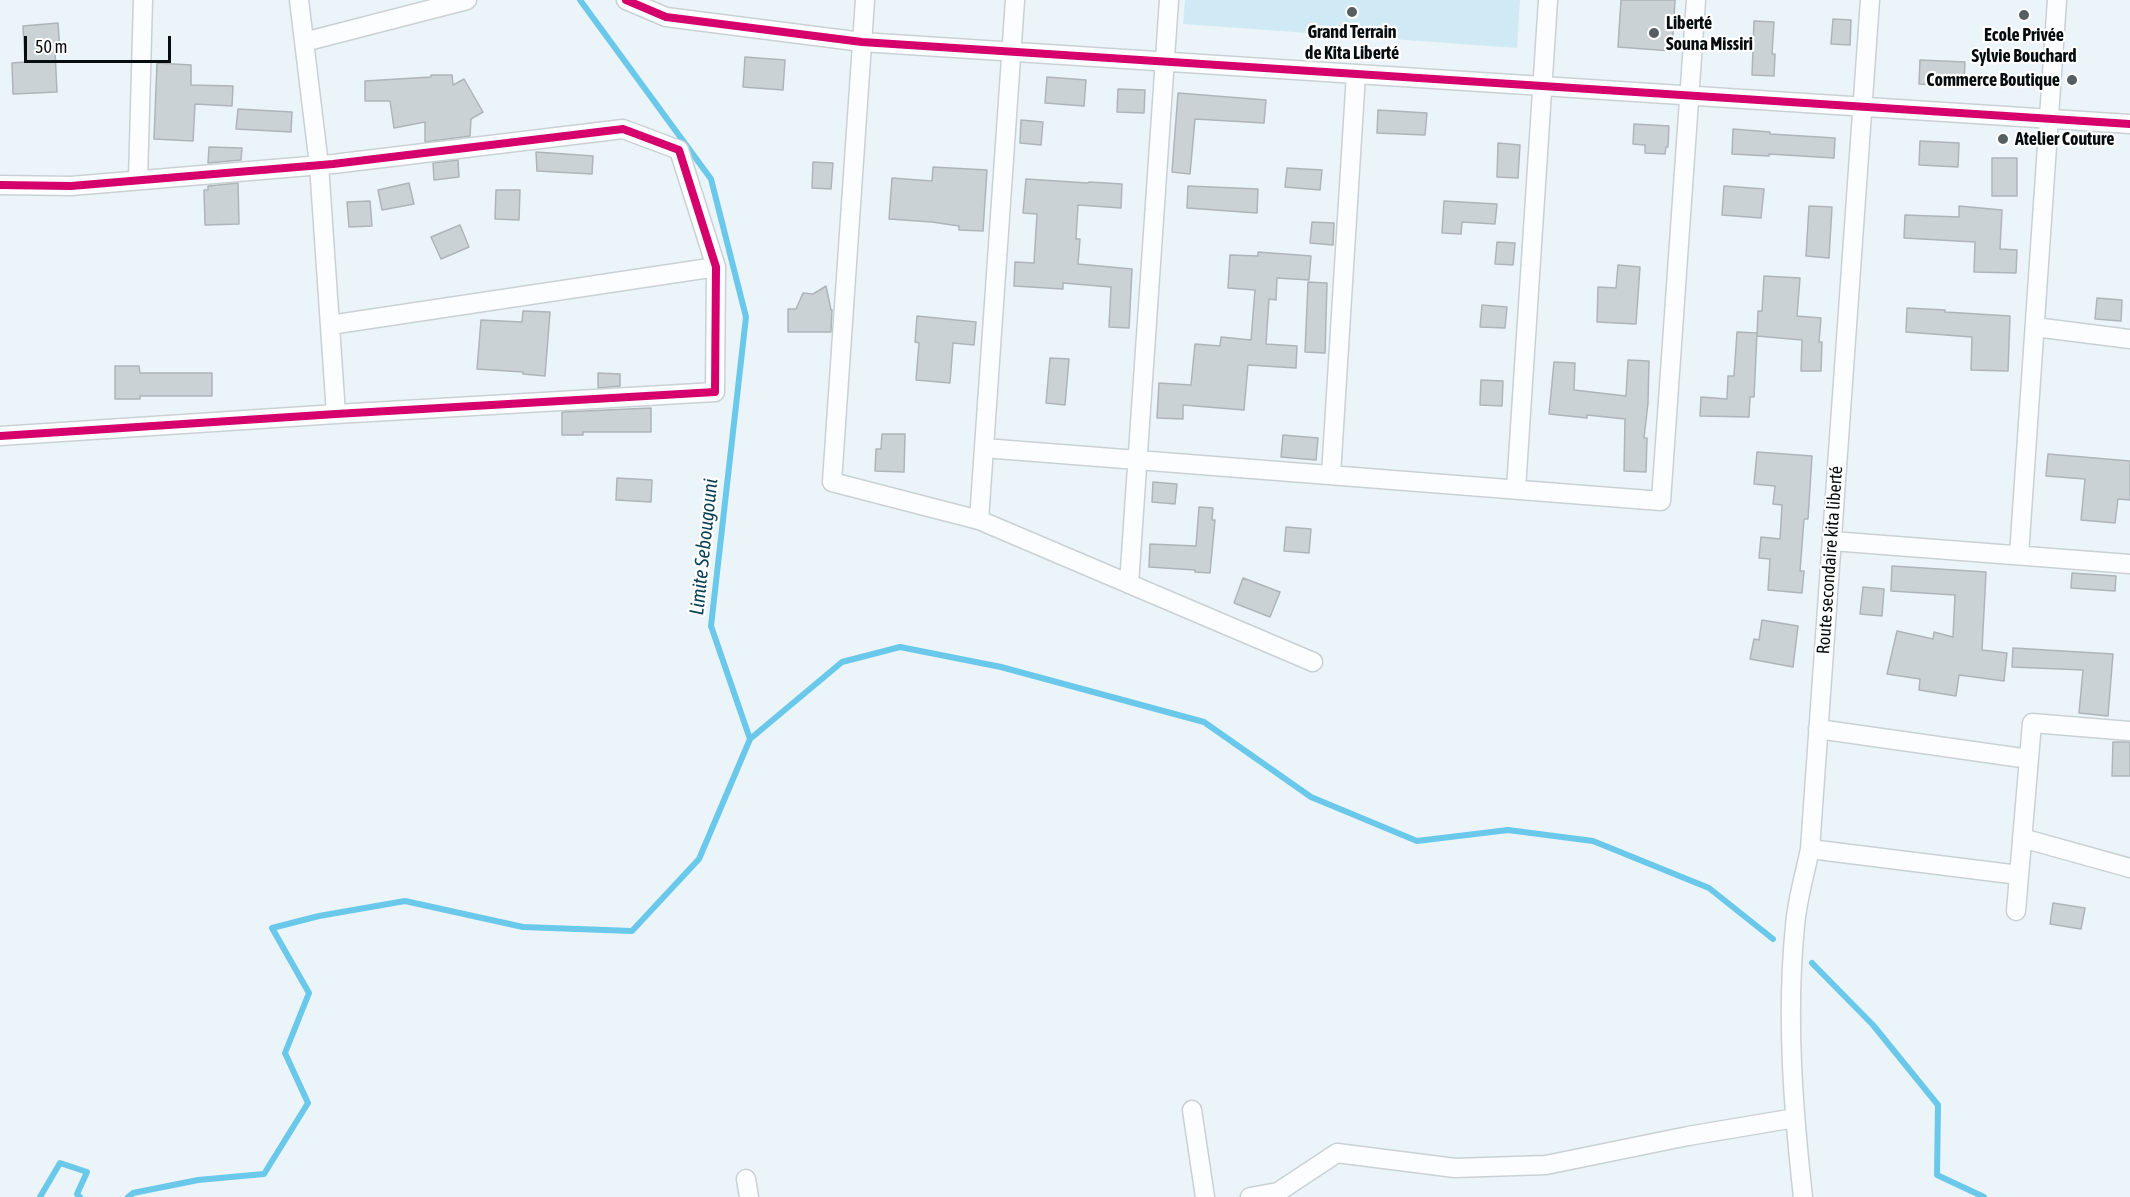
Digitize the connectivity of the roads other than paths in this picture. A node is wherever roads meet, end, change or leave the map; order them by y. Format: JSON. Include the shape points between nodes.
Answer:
{"nodes":[{"id":1,"x":143,"y":0,"type":"edge"},
{"id":2,"x":299,"y":0,"type":"edge"},
{"id":3,"x":467,"y":0,"type":"edge"},
{"id":4,"x":626,"y":0,"type":"edge"},
{"id":5,"x":865,"y":0,"type":"edge"},
{"id":6,"x":1015,"y":0,"type":"edge"},
{"id":7,"x":1169,"y":0,"type":"edge"},
{"id":8,"x":1548,"y":0,"type":"edge"},
{"id":9,"x":1696,"y":0,"type":"edge"},
{"id":10,"x":1870,"y":0,"type":"edge"},
{"id":11,"x":2057,"y":0,"type":"edge"},
{"id":12,"x":666,"y":9,"type":"edge"},
{"id":13,"x":304,"y":42,"type":"junction"},
{"id":14,"x":862,"y":42,"type":"junction"},
{"id":15,"x":1011,"y":52,"type":"junction"},
{"id":16,"x":1165,"y":62,"type":"junction"},
{"id":17,"x":1356,"y":74,"type":"junction"},
{"id":18,"x":1543,"y":86,"type":"junction"},
{"id":19,"x":1689,"y":96,"type":"junction"},
{"id":20,"x":1862,"y":106,"type":"junction"},
{"id":21,"x":2049,"y":119,"type":"junction"},
{"id":22,"x":2130,"y":124,"type":"edge"},
{"id":23,"x":319,"y":165,"type":"junction"},
{"id":24,"x":138,"y":180,"type":"junction"},
{"id":25,"x":0,"y":185,"type":"edge"},
{"id":26,"x":716,"y":267,"type":"junction"},
{"id":27,"x":330,"y":325,"type":"junction"},
{"id":28,"x":2035,"y":327,"type":"junction"},
{"id":29,"x":2130,"y":339,"type":"edge"},
{"id":30,"x":336,"y":414,"type":"junction"},
{"id":31,"x":0,"y":436,"type":"edge"},
{"id":32,"x":984,"y":448,"type":"junction"},
{"id":33,"x":1138,"y":460,"type":"junction"},
{"id":34,"x":1331,"y":475,"type":"junction"},
{"id":35,"x":1516,"y":489,"type":"junction"},
{"id":36,"x":979,"y":520,"type":"junction"},
{"id":37,"x":1832,"y":541,"type":"junction"},
{"id":38,"x":2019,"y":555,"type":"junction"},
{"id":39,"x":2130,"y":564,"type":"edge"},
{"id":40,"x":1129,"y":584,"type":"junction"},
{"id":41,"x":1313,"y":662,"type":"dead end"},
{"id":42,"x":1818,"y":729,"type":"junction"},
{"id":43,"x":2130,"y":731,"type":"edge"},
{"id":44,"x":2029,"y":759,"type":"junction"},
{"id":45,"x":2022,"y":838,"type":"junction"},
{"id":46,"x":1810,"y":849,"type":"junction"},
{"id":47,"x":2130,"y":868,"type":"edge"},
{"id":48,"x":2019,"y":875,"type":"junction"},
{"id":49,"x":2016,"y":911,"type":"dead end"},
{"id":50,"x":1192,"y":1110,"type":"dead end"},
{"id":51,"x":1795,"y":1118,"type":"junction"},
{"id":52,"x":1205,"y":1197,"type":"edge"},
{"id":53,"x":1250,"y":1197,"type":"edge"},
{"id":54,"x":1803,"y":1197,"type":"edge"}],
"edges":[{"from":1,"to":24,"type":"street"},
{"from":2,"to":13,"type":"street"},
{"from":3,"to":13,"type":"street"},
{"from":4,"to":12,"type":"street"},
{"from":5,"to":14,"type":"street"},
{"from":6,"to":15,"type":"street"},
{"from":7,"to":16,"type":"street"},
{"from":8,"to":18,"type":"street"},
{"from":9,"to":19,"type":"street"},
{"from":10,"to":20,"type":"street","name":"Route secondaire kita liberté"},
{"from":11,"to":21,"type":"street"},
{"from":12,"to":14,"type":"street"},
{"from":13,"to":23,"type":"street"},
{"from":14,"to":15,"type":"street"},
{"from":14,"to":36,"type":"street","via":[[832,482]]},
{"from":15,"to":16,"type":"street"},
{"from":15,"to":32,"type":"street"},
{"from":16,"to":17,"type":"street"},
{"from":16,"to":33,"type":"street"},
{"from":17,"to":18,"type":"street"},
{"from":17,"to":34,"type":"street"},
{"from":18,"to":19,"type":"street"},
{"from":18,"to":35,"type":"street"},
{"from":19,"to":20,"type":"street"},
{"from":19,"to":35,"type":"street","via":[[1661,501]]},
{"from":20,"to":21,"type":"street"},
{"from":20,"to":37,"type":"street","name":"Route secondaire kita liberté"},
{"from":21,"to":22,"type":"street"},
{"from":21,"to":28,"type":"street"},
{"from":23,"to":24,"type":"street"},
{"from":23,"to":26,"type":"street","via":[[623,129],[679,150]]},
{"from":23,"to":27,"type":"street"},
{"from":24,"to":25,"type":"street","via":[[71,186]]},
{"from":26,"to":27,"type":"street"},
{"from":26,"to":30,"type":"street","via":[[716,392]]},
{"from":27,"to":30,"type":"street"},
{"from":28,"to":29,"type":"street"},
{"from":28,"to":38,"type":"street"},
{"from":30,"to":31,"type":"street"},
{"from":32,"to":33,"type":"street"},
{"from":32,"to":36,"type":"street"},
{"from":33,"to":34,"type":"street"},
{"from":33,"to":40,"type":"street"},
{"from":34,"to":35,"type":"street"},
{"from":36,"to":40,"type":"street"},
{"from":37,"to":38,"type":"street"},
{"from":37,"to":42,"type":"street","name":"Route secondaire kita liberté"},
{"from":38,"to":39,"type":"street"},
{"from":40,"to":41,"type":"street"},
{"from":42,"to":44,"type":"street"},
{"from":42,"to":46,"type":"street","name":"Route secondaire kita liberté"},
{"from":43,"to":44,"type":"street","via":[[2032,723]]},
{"from":44,"to":45,"type":"street"},
{"from":45,"to":47,"type":"street"},
{"from":45,"to":48,"type":"street"},
{"from":46,"to":48,"type":"street"},
{"from":46,"to":51,"type":"street","name":"Route secondaire kita liberté","via":[[1795,924],[1790,1019]]},
{"from":48,"to":49,"type":"street"},
{"from":50,"to":52,"type":"street"},
{"from":51,"to":53,"type":"street","via":[[1546,1165],[1455,1168],[1337,1153],[1278,1192]]},
{"from":51,"to":54,"type":"street","name":"Route secondaire kita liberté"}]}
